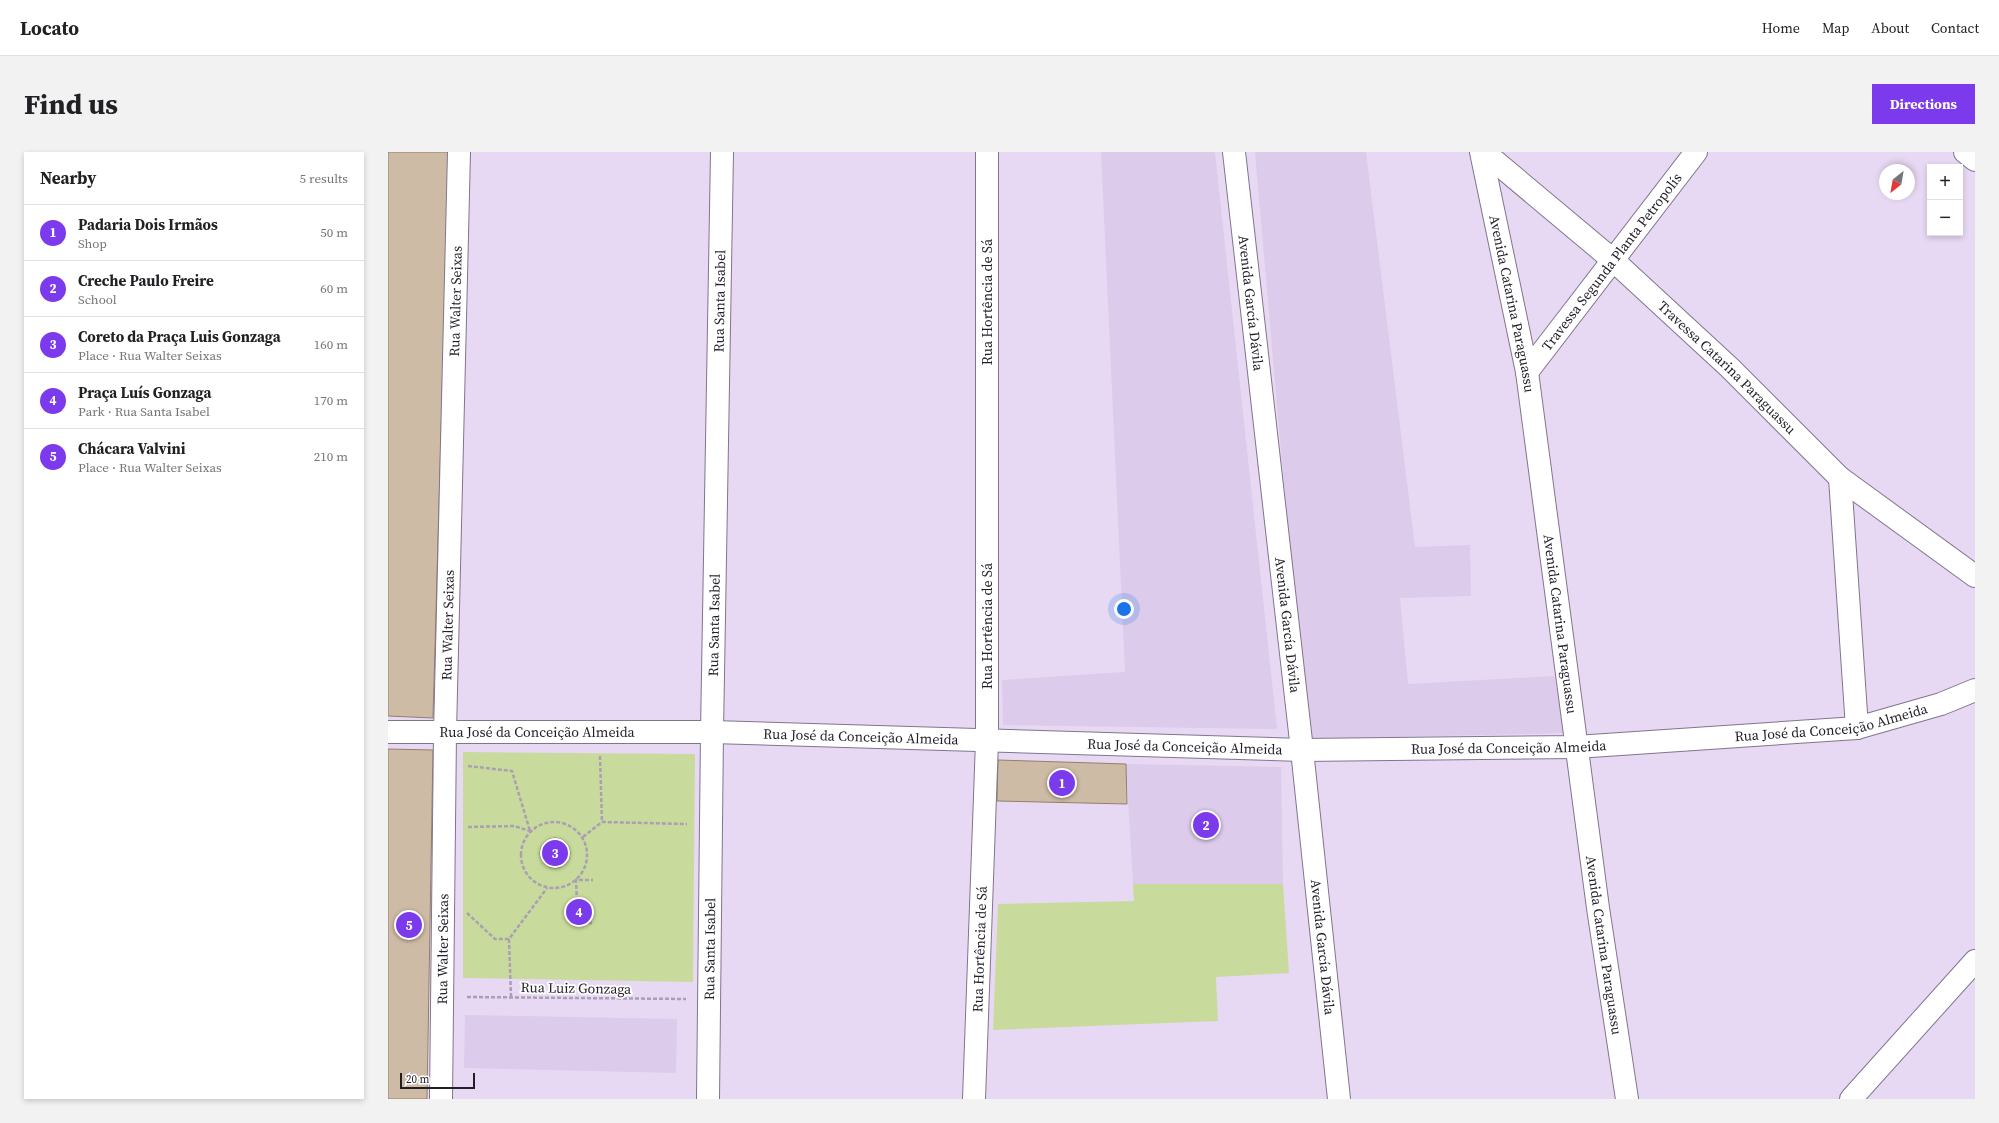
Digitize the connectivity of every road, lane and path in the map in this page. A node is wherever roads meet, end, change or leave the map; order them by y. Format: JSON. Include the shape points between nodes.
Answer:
{"nodes":[{"id":1,"x":459,"y":152,"type":"edge"},
{"id":2,"x":722,"y":152,"type":"edge"},
{"id":3,"x":987,"y":152,"type":"edge"},
{"id":4,"x":1234,"y":152,"type":"edge"},
{"id":5,"x":1481,"y":152,"type":"edge"},
{"id":6,"x":1484,"y":152,"type":"edge"},
{"id":7,"x":1696,"y":152,"type":"edge"},
{"id":8,"x":1965,"y":152,"type":"edge"},
{"id":9,"x":1975,"y":160,"type":"edge"},
{"id":10,"x":1614,"y":261,"type":"junction"},
{"id":11,"x":1527,"y":372,"type":"junction"},
{"id":12,"x":1840,"y":478,"type":"junction"},
{"id":13,"x":1975,"y":576,"type":"edge"},
{"id":14,"x":1975,"y":690,"type":"edge"},
{"id":15,"x":1857,"y":728,"type":"junction"},
{"id":16,"x":388,"y":732,"type":"edge"},
{"id":17,"x":600,"y":732,"type":"junction"},
{"id":18,"x":712,"y":732,"type":"junction"},
{"id":19,"x":445,"y":733,"type":"junction"},
{"id":20,"x":987,"y":741,"type":"junction"},
{"id":21,"x":1576,"y":747,"type":"junction"},
{"id":22,"x":1302,"y":750,"type":"junction"},
{"id":23,"x":445,"y":763,"type":"junction"},
{"id":24,"x":602,"y":822,"type":"junction"},
{"id":25,"x":711,"y":824,"type":"junction"},
{"id":26,"x":444,"y":828,"type":"junction"},
{"id":27,"x":530,"y":831,"type":"junction"},
{"id":28,"x":583,"y":837,"type":"junction"},
{"id":29,"x":576,"y":880,"type":"junction"},
{"id":30,"x":593,"y":880,"type":"dead end"},
{"id":31,"x":547,"y":888,"type":"junction"},
{"id":32,"x":444,"y":891,"type":"junction"},
{"id":33,"x":592,"y":923,"type":"dead end"},
{"id":34,"x":509,"y":940,"type":"junction"},
{"id":35,"x":1975,"y":961,"type":"edge"},
{"id":36,"x":442,"y":997,"type":"junction"},
{"id":37,"x":511,"y":997,"type":"junction"},
{"id":38,"x":709,"y":999,"type":"junction"},
{"id":39,"x":441,"y":1099,"type":"edge"},
{"id":40,"x":708,"y":1099,"type":"edge"},
{"id":41,"x":974,"y":1099,"type":"edge"},
{"id":42,"x":1339,"y":1099,"type":"edge"},
{"id":43,"x":1627,"y":1099,"type":"edge"},
{"id":44,"x":1852,"y":1099,"type":"edge"}],
"edges":[{"from":1,"to":19,"type":"street","name":"Rua Walter Seixas"},
{"from":2,"to":18,"type":"street","name":"Rua Santa Isabel"},
{"from":3,"to":20,"type":"street","name":"Rua Hortência de Sá"},
{"from":4,"to":22,"type":"street","name":"Avenida García Dávila"},
{"from":5,"to":11,"type":"street","name":"Avenida Catarina Paraguassu"},
{"from":6,"to":10,"type":"street","name":"Travessa Catarina Paraguassu"},
{"from":7,"to":10,"type":"street","name":"Travessa Segunda Planta Petropolís"},
{"from":8,"to":9,"type":"street"},
{"from":10,"to":11,"type":"street","name":"Travessa Segunda Planta Petropolís"},
{"from":10,"to":12,"type":"street","name":"Travessa Catarina Paraguassu","via":[[1730,368]]},
{"from":11,"to":21,"type":"street","name":"Avenida Catarina Paraguassu"},
{"from":12,"to":13,"type":"street","name":"Travessa Catarina Paraguassu"},
{"from":12,"to":15,"type":"street"},
{"from":14,"to":15,"type":"street","name":"Rua José da Conceição Almeida","via":[[1941,704]]},
{"from":15,"to":21,"type":"street","name":"Rua José da Conceição Almeida"},
{"from":16,"to":19,"type":"street","name":"Rua José da Conceição Almeida"},
{"from":17,"to":18,"type":"street","name":"Rua José da Conceição Almeida"},
{"from":17,"to":19,"type":"street","name":"Rua José da Conceição Almeida"},
{"from":17,"to":24,"type":"path"},
{"from":18,"to":20,"type":"street","name":"Rua José da Conceição Almeida"},
{"from":18,"to":25,"type":"street","name":"Rua Santa Isabel"},
{"from":19,"to":23,"type":"street","name":"Rua Walter Seixas"},
{"from":20,"to":22,"type":"street","name":"Rua José da Conceição Almeida"},
{"from":20,"to":41,"type":"street","name":"Rua Hortência de Sá"},
{"from":21,"to":22,"type":"street","name":"Rua José da Conceição Almeida"},
{"from":21,"to":43,"type":"street","name":"Avenida Catarina Paraguassu"},
{"from":22,"to":42,"type":"street","name":"Avenida García Dávila"},
{"from":23,"to":26,"type":"street","name":"Rua Walter Seixas"},
{"from":23,"to":27,"type":"path","via":[[512,771]]},
{"from":24,"to":25,"type":"path"},
{"from":24,"to":28,"type":"path"},
{"from":25,"to":38,"type":"street","name":"Rua Santa Isabel"},
{"from":26,"to":27,"type":"path","via":[[514,826]]},
{"from":26,"to":32,"type":"street","name":"Rua Walter Seixas"},
{"from":27,"to":28,"type":"path","via":[[543,823],[554,821],[575,828]]},
{"from":27,"to":31,"type":"path","via":[[522,846],[523,868],[537,884]]},
{"from":28,"to":29,"type":"path","via":[[588,858],[585,869]]},
{"from":29,"to":30,"type":"path"},
{"from":29,"to":31,"type":"path","via":[[569,885]]},
{"from":29,"to":33,"type":"path","via":[[578,923]]},
{"from":31,"to":34,"type":"path"},
{"from":32,"to":34,"type":"path","via":[[495,939]]},
{"from":32,"to":36,"type":"street","name":"Rua Walter Seixas"},
{"from":34,"to":37,"type":"path"},
{"from":35,"to":44,"type":"street"},
{"from":36,"to":37,"type":"path","name":"Rua Luiz Gonzaga"},
{"from":36,"to":39,"type":"street","name":"Rua Walter Seixas"},
{"from":37,"to":38,"type":"path","name":"Rua Luiz Gonzaga"},
{"from":38,"to":40,"type":"street","name":"Rua Santa Isabel"}]}
